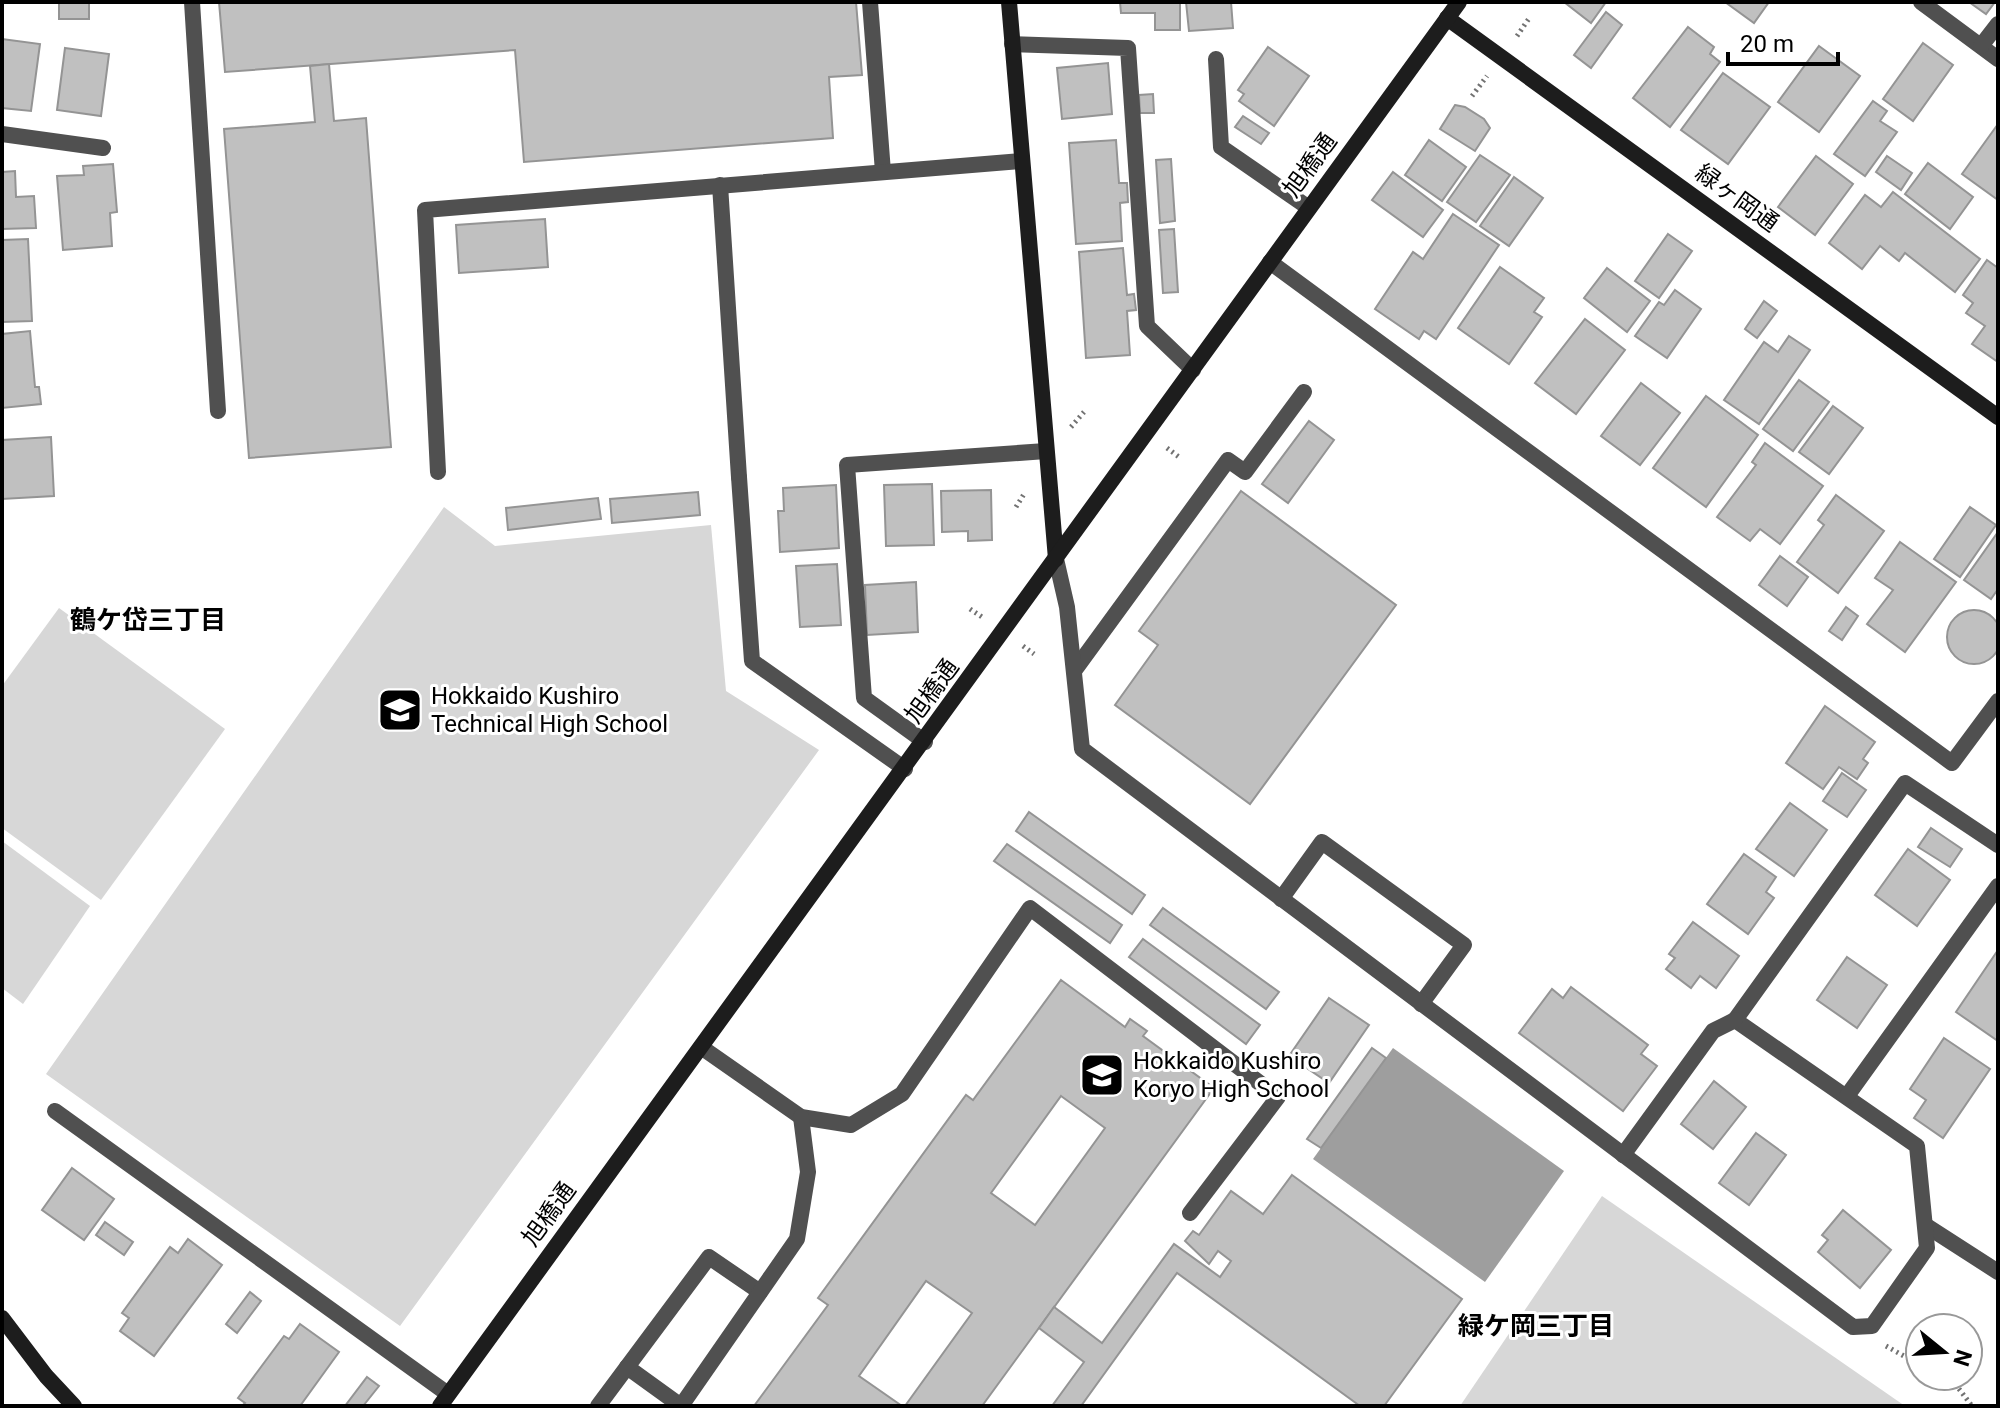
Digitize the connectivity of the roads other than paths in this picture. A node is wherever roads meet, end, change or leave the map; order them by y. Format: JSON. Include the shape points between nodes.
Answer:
{"nodes":[{"id":1,"x":192,"y":2,"type":"edge"},
{"id":2,"x":870,"y":2,"type":"edge"},
{"id":3,"x":1009,"y":2,"type":"edge"},
{"id":4,"x":1459,"y":2,"type":"edge"},
{"id":5,"x":1921,"y":2,"type":"edge"},
{"id":6,"x":1447,"y":18,"type":"junction"},
{"id":7,"x":1998,"y":24,"type":"edge"},
{"id":8,"x":1012,"y":44,"type":"junction"},
{"id":9,"x":1981,"y":46,"type":"junction"},
{"id":10,"x":1216,"y":59,"type":"dead end"},
{"id":11,"x":1998,"y":59,"type":"edge"},
{"id":12,"x":2,"y":134,"type":"edge"},
{"id":13,"x":103,"y":148,"type":"dead end"},
{"id":14,"x":1022,"y":161,"type":"junction"},
{"id":15,"x":883,"y":172,"type":"junction"},
{"id":16,"x":720,"y":185,"type":"junction"},
{"id":17,"x":1309,"y":208,"type":"junction"},
{"id":18,"x":1270,"y":262,"type":"junction"},
{"id":19,"x":1193,"y":370,"type":"junction"},
{"id":20,"x":1304,"y":392,"type":"dead end"},
{"id":21,"x":218,"y":411,"type":"dead end"},
{"id":22,"x":1998,"y":417,"type":"edge"},
{"id":23,"x":1046,"y":451,"type":"junction"},
{"id":24,"x":438,"y":472,"type":"dead end"},
{"id":25,"x":1056,"y":559,"type":"junction"},
{"id":26,"x":1074,"y":671,"type":"junction"},
{"id":27,"x":1998,"y":701,"type":"edge"},
{"id":28,"x":925,"y":742,"type":"junction"},
{"id":29,"x":905,"y":769,"type":"junction"},
{"id":30,"x":1998,"y":845,"type":"edge"},
{"id":31,"x":1998,"y":886,"type":"edge"},
{"id":32,"x":1281,"y":899,"type":"junction"},
{"id":33,"x":1421,"y":1004,"type":"junction"},
{"id":34,"x":1735,"y":1020,"type":"junction"},
{"id":35,"x":701,"y":1047,"type":"junction"},
{"id":36,"x":1847,"y":1096,"type":"junction"},
{"id":37,"x":55,"y":1111,"type":"dead end"},
{"id":38,"x":801,"y":1117,"type":"junction"},
{"id":39,"x":1623,"y":1155,"type":"junction"},
{"id":40,"x":1190,"y":1213,"type":"dead end"},
{"id":41,"x":1925,"y":1225,"type":"junction"},
{"id":42,"x":1998,"y":1272,"type":"edge"},
{"id":43,"x":760,"y":1292,"type":"junction"},
{"id":44,"x":2,"y":1318,"type":"edge"},
{"id":45,"x":627,"y":1367,"type":"junction"},
{"id":46,"x":444,"y":1400,"type":"edge"},
{"id":47,"x":74,"y":1406,"type":"edge"},
{"id":48,"x":598,"y":1406,"type":"edge"},
{"id":49,"x":681,"y":1406,"type":"edge"}],
"edges":[{"from":1,"to":21,"type":"street"},
{"from":2,"to":15,"type":"street"},
{"from":3,"to":8,"type":"street"},
{"from":4,"to":6,"type":"street","name":"旭橋通"},
{"from":5,"to":9,"type":"street"},
{"from":6,"to":17,"type":"street","name":"旭橋通"},
{"from":6,"to":22,"type":"street","name":"緑ヶ岡通"},
{"from":7,"to":9,"type":"street"},
{"from":8,"to":14,"type":"street"},
{"from":8,"to":19,"type":"street","via":[[1128,48],[1147,326]]},
{"from":9,"to":11,"type":"street"},
{"from":10,"to":17,"type":"street","via":[[1221,147]]},
{"from":12,"to":13,"type":"street"},
{"from":14,"to":15,"type":"street"},
{"from":14,"to":23,"type":"street"},
{"from":15,"to":16,"type":"street"},
{"from":16,"to":24,"type":"street","via":[[425,210]]},
{"from":16,"to":29,"type":"street","via":[[752,661]]},
{"from":17,"to":18,"type":"street","name":"旭橋通"},
{"from":18,"to":19,"type":"street","name":"旭橋通"},
{"from":18,"to":27,"type":"street","via":[[1952,763]]},
{"from":19,"to":25,"type":"street","name":"旭橋通"},
{"from":20,"to":26,"type":"street","via":[[1245,472],[1228,460]]},
{"from":23,"to":25,"type":"street"},
{"from":23,"to":28,"type":"street","via":[[847,465],[864,698]]},
{"from":25,"to":26,"type":"street"},
{"from":25,"to":28,"type":"street","name":"旭橋通"},
{"from":26,"to":32,"type":"street","via":[[1082,749]]},
{"from":28,"to":29,"type":"street","name":"旭橋通"},
{"from":29,"to":35,"type":"street","name":"旭橋通"},
{"from":30,"to":34,"type":"street","via":[[1905,783]]},
{"from":31,"to":36,"type":"street"},
{"from":32,"to":33,"type":"street"},
{"from":32,"to":33,"type":"street","via":[[1322,842],[1464,945]]},
{"from":33,"to":39,"type":"street"},
{"from":34,"to":36,"type":"street"},
{"from":34,"to":39,"type":"street","via":[[1713,1031]]},
{"from":35,"to":38,"type":"street"},
{"from":35,"to":46,"type":"street","name":"旭橋通"},
{"from":36,"to":41,"type":"street","via":[[1917,1146]]},
{"from":37,"to":46,"type":"street"},
{"from":38,"to":40,"type":"street","via":[[851,1125],[902,1094],[1030,908],[1278,1097]]},
{"from":38,"to":43,"type":"street","via":[[808,1172],[805,1207],[797,1239]]},
{"from":39,"to":41,"type":"street","via":[[1853,1327],[1872,1326],[1918,1261],[1927,1248]]},
{"from":41,"to":42,"type":"street"},
{"from":43,"to":45,"type":"street","via":[[709,1257]]},
{"from":43,"to":49,"type":"street"},
{"from":44,"to":47,"type":"street"},
{"from":45,"to":48,"type":"street"},
{"from":45,"to":49,"type":"street"}]}
